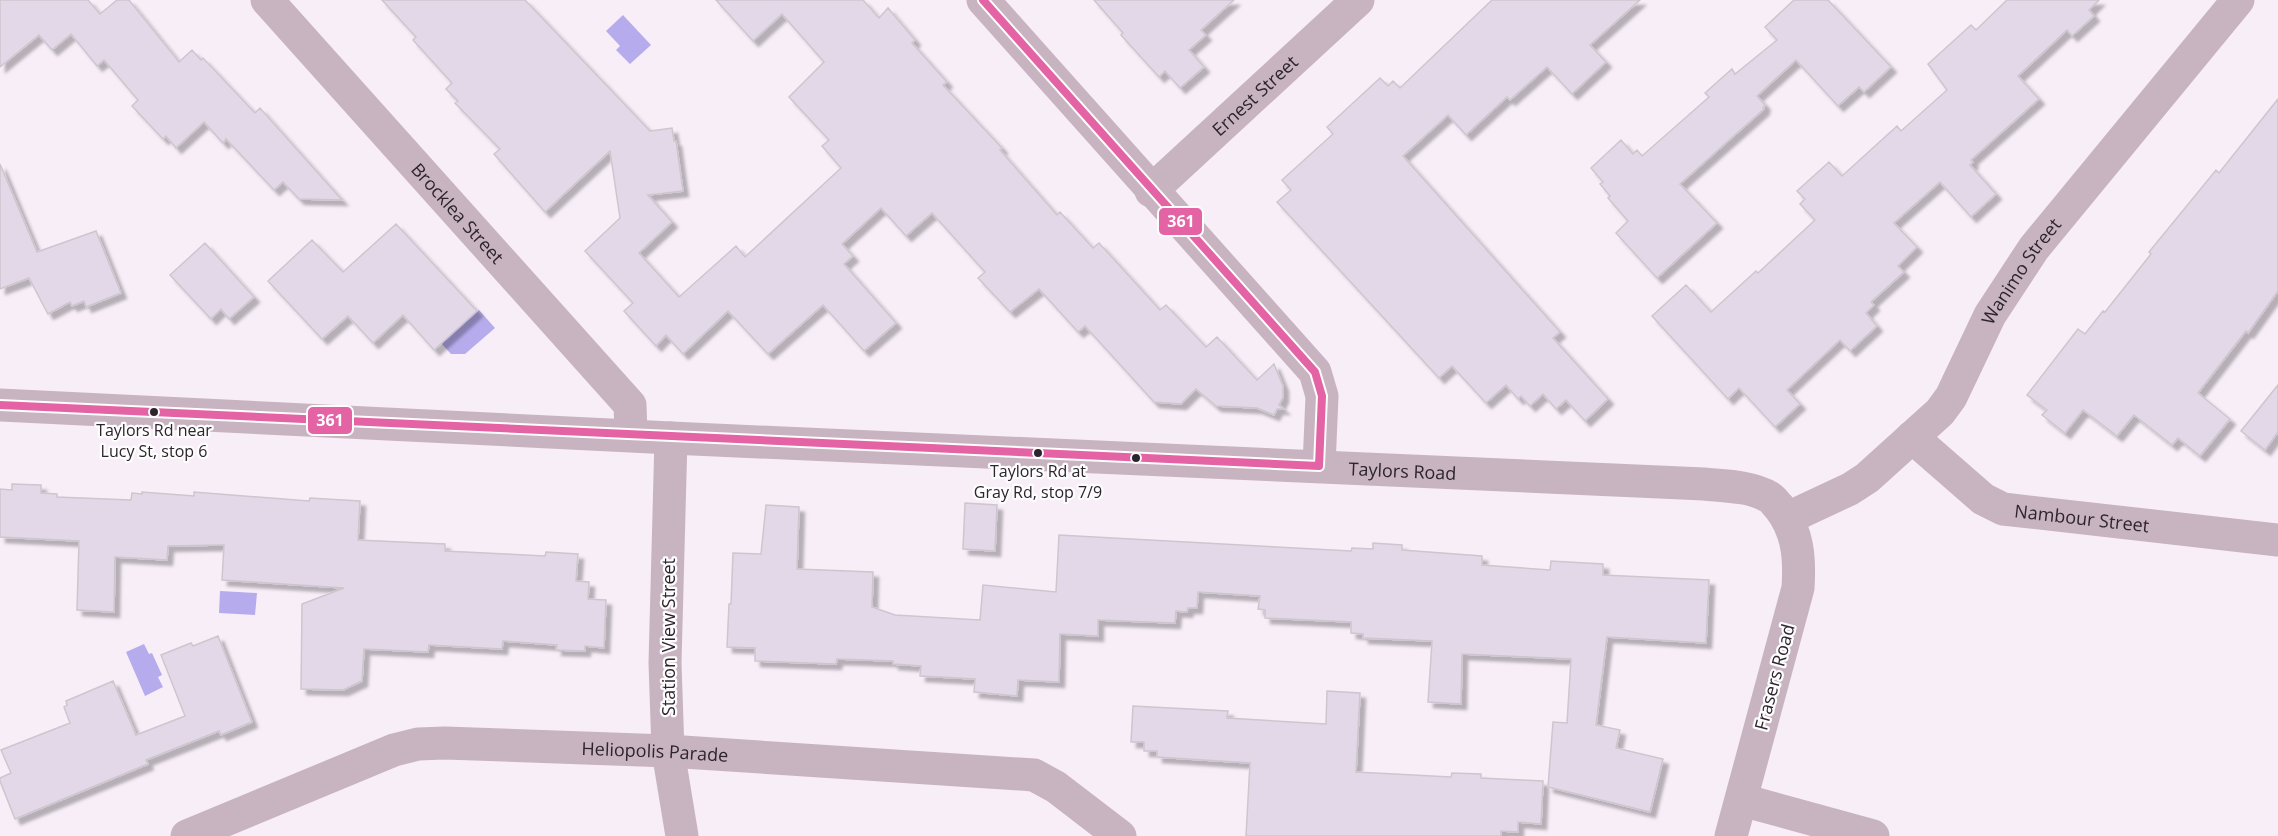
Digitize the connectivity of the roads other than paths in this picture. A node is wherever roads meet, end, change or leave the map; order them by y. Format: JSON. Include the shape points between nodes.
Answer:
{"nodes":[{"id":1,"x":267,"y":0,"type":"edge"},
{"id":2,"x":983,"y":0,"type":"edge"},
{"id":3,"x":1358,"y":0,"type":"edge"},
{"id":4,"x":2238,"y":0,"type":"edge"},
{"id":5,"x":1151,"y":191,"type":"junction"},
{"id":6,"x":0,"y":405,"type":"edge"},
{"id":7,"x":631,"y":435,"type":"junction"},
{"id":8,"x":1912,"y":437,"type":"junction"},
{"id":9,"x":671,"y":438,"type":"junction"},
{"id":10,"x":1319,"y":466,"type":"junction"},
{"id":11,"x":1788,"y":518,"type":"junction"},
{"id":12,"x":2278,"y":540,"type":"edge"},
{"id":13,"x":668,"y":751,"type":"junction"},
{"id":14,"x":1742,"y":800,"type":"junction"},
{"id":15,"x":187,"y":836,"type":"edge"},
{"id":16,"x":682,"y":836,"type":"edge"},
{"id":17,"x":1120,"y":836,"type":"edge"},
{"id":18,"x":1731,"y":836,"type":"edge"},
{"id":19,"x":1873,"y":836,"type":"edge"}],
"edges":[{"from":1,"to":7,"type":"street","name":"Brocklea Street","via":[[630,405]]},
{"from":2,"to":5,"type":"street"},
{"from":3,"to":5,"type":"street","name":"Ernest Street"},
{"from":4,"to":8,"type":"street","name":"Wanimo Street","via":[[2034,249],[1990,315],[1951,397]]},
{"from":5,"to":10,"type":"street","via":[[1315,372],[1323,396]]},
{"from":6,"to":7,"type":"street","name":"Taylors Road"},
{"from":7,"to":9,"type":"street","name":"Taylors Road"},
{"from":8,"to":11,"type":"street","name":"Wanimo Street","via":[[1867,478]]},
{"from":8,"to":12,"type":"street","name":"Nambour Street","via":[[1983,499],[2002,509]]},
{"from":9,"to":10,"type":"street","name":"Taylors Road"},
{"from":9,"to":13,"type":"street","name":"Station View Street","via":[[665,663]]},
{"from":10,"to":11,"type":"street","name":"Taylors Road","via":[[1704,484],[1747,489],[1770,497]]},
{"from":11,"to":14,"type":"street","name":"Frasers Road","via":[[1797,541],[1798,588]]},
{"from":13,"to":15,"type":"street","name":"Heliopolis Parade","via":[[418,744],[394,750]]},
{"from":13,"to":16,"type":"street","name":"Station View Street"},
{"from":13,"to":17,"type":"street","name":"Heliopolis Parade","via":[[1034,775]]},
{"from":14,"to":18,"type":"street","name":"Frasers Road"},
{"from":14,"to":19,"type":"street"}]}
